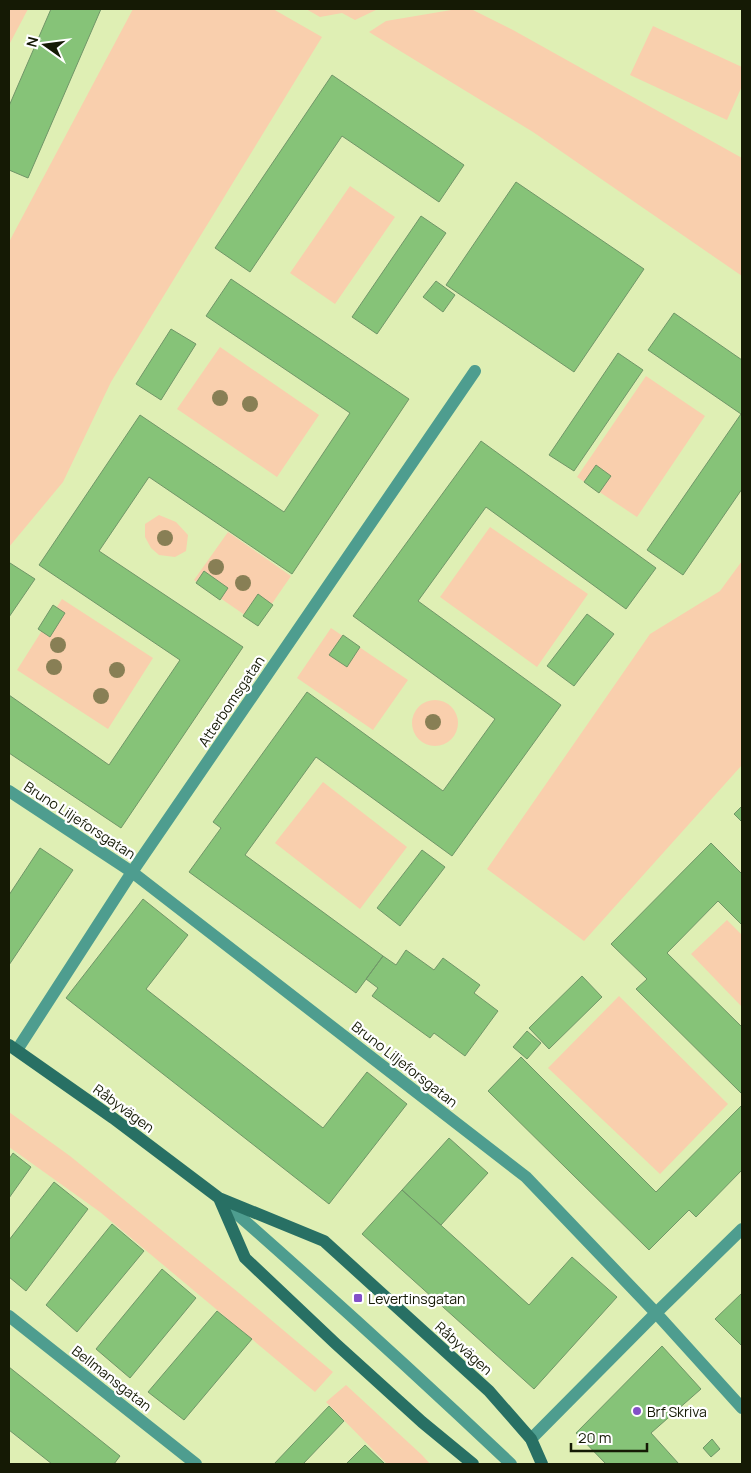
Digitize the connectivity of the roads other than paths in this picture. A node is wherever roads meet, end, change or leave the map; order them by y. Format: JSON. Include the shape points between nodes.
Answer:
{"nodes":[{"id":1,"x":475,"y":371,"type":"dead end"},
{"id":2,"x":9,"y":791,"type":"edge"},
{"id":3,"x":132,"y":872,"type":"junction"},
{"id":4,"x":13,"y":1048,"type":"edge"},
{"id":5,"x":219,"y":1198,"type":"junction"},
{"id":6,"x":742,"y":1229,"type":"edge"},
{"id":7,"x":656,"y":1313,"type":"junction"},
{"id":8,"x":9,"y":1316,"type":"edge"},
{"id":9,"x":742,"y":1408,"type":"edge"},
{"id":10,"x":531,"y":1439,"type":"junction"},
{"id":11,"x":196,"y":1464,"type":"edge"},
{"id":12,"x":473,"y":1464,"type":"edge"},
{"id":13,"x":511,"y":1464,"type":"edge"},
{"id":14,"x":542,"y":1464,"type":"edge"}],
"edges":[{"from":1,"to":3,"type":"street","name":"Atterbomsgatan"},
{"from":2,"to":3,"type":"street","name":"Bruno Liljeforsgatan"},
{"from":3,"to":4,"type":"street","name":"Atterbomsgatan"},
{"from":3,"to":7,"type":"street","name":"Bruno Liljeforsgatan","via":[[526,1177]]},
{"from":4,"to":5,"type":"main road","name":"Råbyvägen"},
{"from":5,"to":10,"type":"main road","name":"Råbyvägen","via":[[324,1241],[489,1391]]},
{"from":5,"to":12,"type":"main road","name":"Råbyvägen","via":[[245,1258],[422,1422]]},
{"from":5,"to":13,"type":"street","name":"Råbyvägen"},
{"from":6,"to":7,"type":"street"},
{"from":7,"to":9,"type":"street","name":"Bruno Liljeforsgatan"},
{"from":7,"to":10,"type":"street"},
{"from":8,"to":11,"type":"street","name":"Bellmansgatan"},
{"from":10,"to":14,"type":"main road","name":"Råbyvägen"}]}
